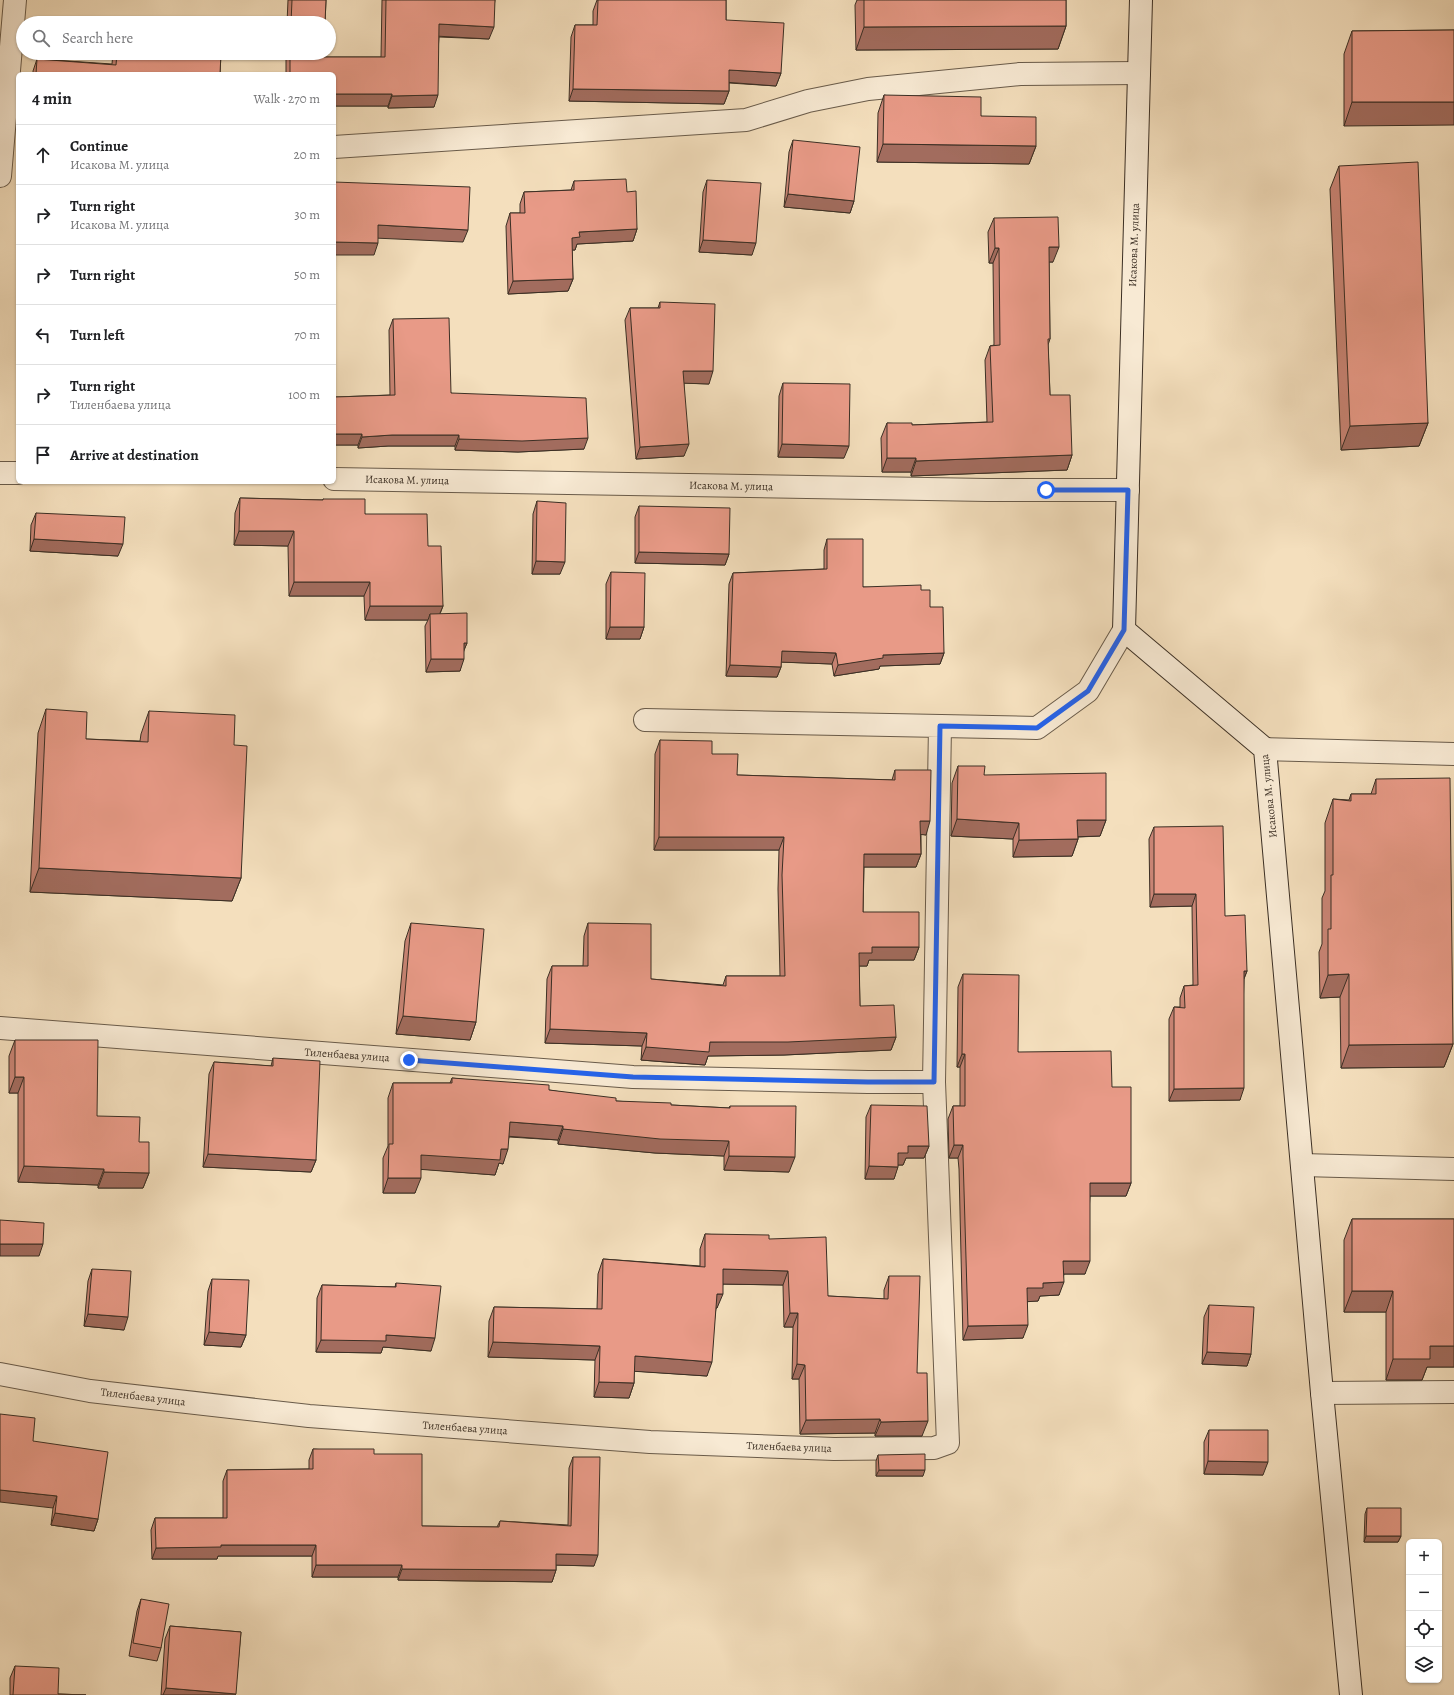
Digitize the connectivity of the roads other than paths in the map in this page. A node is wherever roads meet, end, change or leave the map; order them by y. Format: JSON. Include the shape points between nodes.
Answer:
{"nodes":[{"id":1,"x":15,"y":0,"type":"edge"},
{"id":2,"x":1141,"y":0,"type":"edge"},
{"id":3,"x":1139,"y":73,"type":"junction"},
{"id":4,"x":11,"y":137,"type":"edge"},
{"id":5,"x":336,"y":147,"type":"edge"},
{"id":6,"x":0,"y":176,"type":"edge"},
{"id":7,"x":0,"y":473,"type":"edge"},
{"id":8,"x":16,"y":473,"type":"edge"},
{"id":9,"x":336,"y":479,"type":"edge"},
{"id":10,"x":1128,"y":490,"type":"junction"},
{"id":11,"x":1124,"y":630,"type":"junction"},
{"id":12,"x":645,"y":720,"type":"dead end"},
{"id":13,"x":940,"y":726,"type":"junction"},
{"id":14,"x":1265,"y":749,"type":"junction"},
{"id":15,"x":1454,"y":754,"type":"edge"},
{"id":16,"x":0,"y":1028,"type":"edge"},
{"id":17,"x":934,"y":1082,"type":"junction"},
{"id":18,"x":1302,"y":1165,"type":"junction"},
{"id":19,"x":1454,"y":1169,"type":"edge"},
{"id":20,"x":0,"y":1374,"type":"edge"},
{"id":21,"x":1454,"y":1392,"type":"edge"},
{"id":22,"x":1322,"y":1393,"type":"junction"},
{"id":23,"x":1352,"y":1695,"type":"edge"}],
"edges":[{"from":1,"to":4,"type":"street"},
{"from":2,"to":3,"type":"street","name":"Исакова М. улица"},
{"from":3,"to":5,"type":"street","via":[[1020,74],[868,89],[808,101],[746,120]]},
{"from":3,"to":10,"type":"street","name":"Исакова М. улица"},
{"from":4,"to":6,"type":"street"},
{"from":7,"to":8,"type":"street"},
{"from":9,"to":10,"type":"street","name":"Исакова М. улица"},
{"from":10,"to":11,"type":"street","name":"Исакова М. улица"},
{"from":11,"to":13,"type":"street","via":[[1088,691],[1037,728]]},
{"from":11,"to":14,"type":"street","name":"Исакова М. улица"},
{"from":12,"to":13,"type":"street"},
{"from":13,"to":17,"type":"street"},
{"from":14,"to":15,"type":"street"},
{"from":14,"to":18,"type":"street","name":"Исакова М. улица"},
{"from":16,"to":17,"type":"street","name":"Тиленбаева улица","via":[[633,1077]]},
{"from":17,"to":20,"type":"street","name":"Тиленбаева улица","via":[[948,1443],[934,1448],[834,1449],[650,1442],[310,1416],[90,1391]]},
{"from":18,"to":19,"type":"street"},
{"from":18,"to":22,"type":"street","name":"Исакова М. улица"},
{"from":21,"to":22,"type":"street"},
{"from":22,"to":23,"type":"street","name":"Исакова М. улица"}]}
